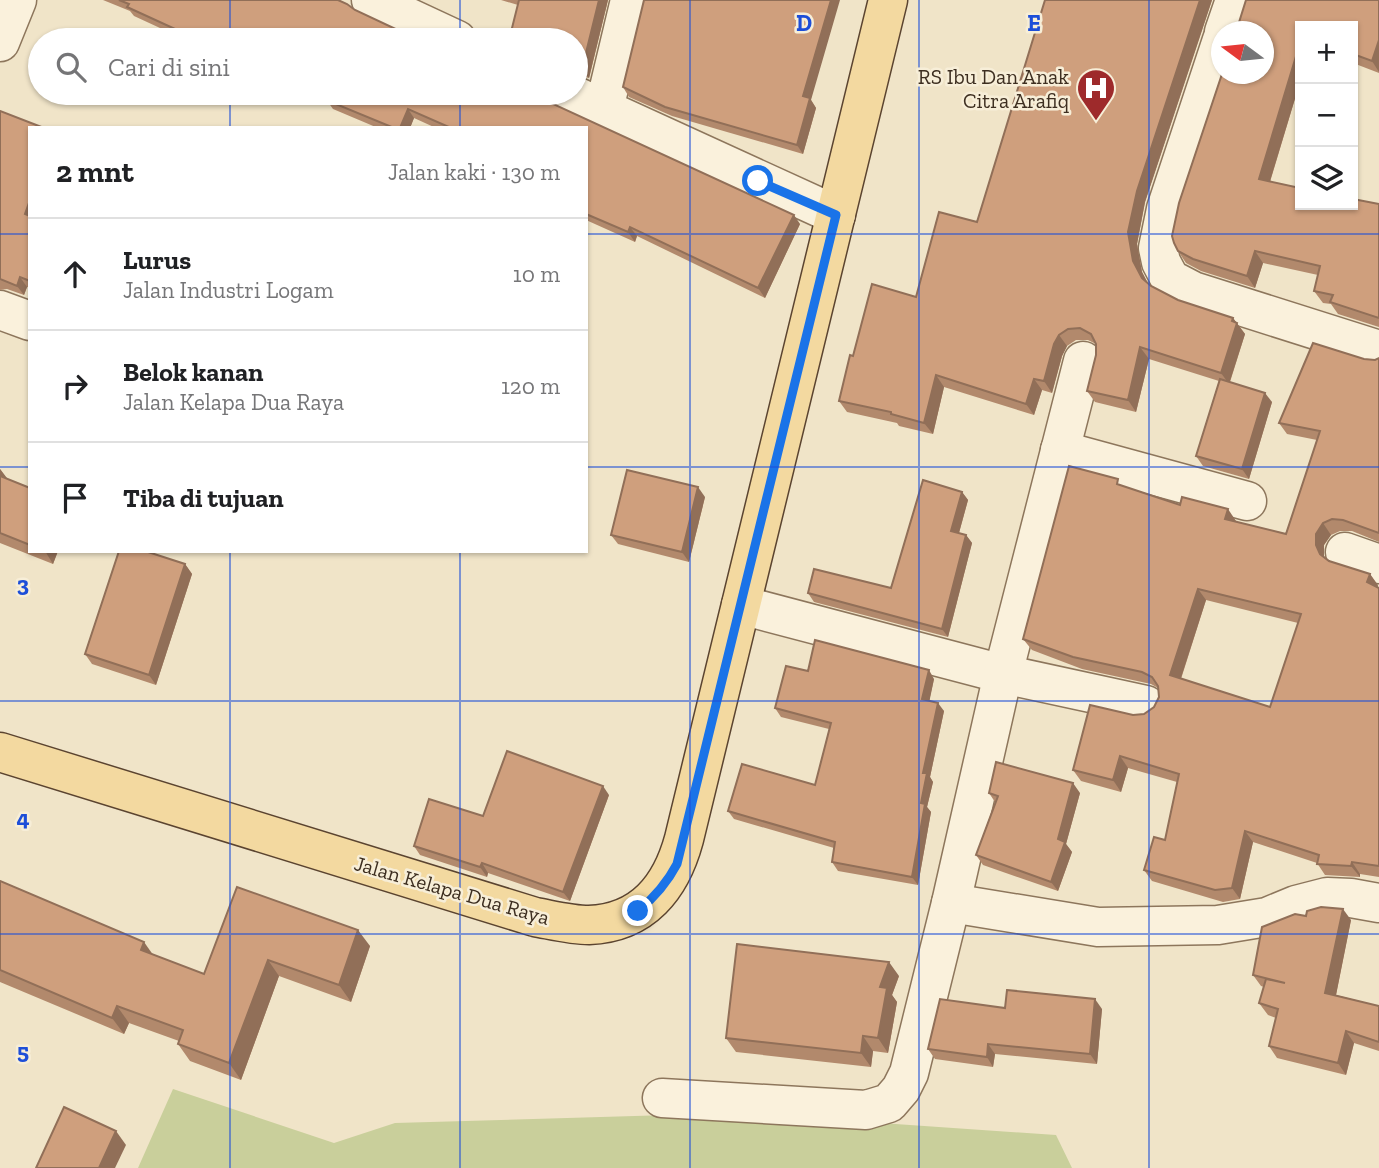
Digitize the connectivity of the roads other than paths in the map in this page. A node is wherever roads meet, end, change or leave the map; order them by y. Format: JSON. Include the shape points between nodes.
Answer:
{"nodes":[{"id":1,"x":17,"y":0,"type":"edge"},
{"id":2,"x":630,"y":0,"type":"edge"},
{"id":3,"x":888,"y":0,"type":"edge"},
{"id":4,"x":1235,"y":0,"type":"edge"},
{"id":5,"x":375,"y":1,"type":"edge"},
{"id":6,"x":1228,"y":21,"type":"edge"},
{"id":7,"x":432,"y":28,"type":"edge"},
{"id":8,"x":0,"y":42,"type":"edge"},
{"id":9,"x":1211,"y":73,"type":"edge"},
{"id":10,"x":588,"y":102,"type":"edge"},
{"id":11,"x":604,"y":109,"type":"junction"},
{"id":12,"x":836,"y":215,"type":"junction"},
{"id":13,"x":0,"y":310,"type":"edge"},
{"id":14,"x":28,"y":320,"type":"edge"},
{"id":15,"x":1379,"y":350,"type":"edge"},
{"id":16,"x":1083,"y":361,"type":"dead end"},
{"id":17,"x":1060,"y":450,"type":"junction"},
{"id":18,"x":1247,"y":501,"type":"dead end"},
{"id":19,"x":741,"y":605,"type":"junction"},
{"id":20,"x":1003,"y":674,"type":"junction"},
{"id":21,"x":1146,"y":705,"type":"dead end"},
{"id":22,"x":0,"y":752,"type":"edge"},
{"id":23,"x":951,"y":903,"type":"junction"},
{"id":24,"x":1379,"y":903,"type":"edge"},
{"id":25,"x":662,"y":1098,"type":"dead end"}],
"edges":[{"from":1,"to":8,"type":"street"},
{"from":2,"to":11,"type":"street"},
{"from":3,"to":12,"type":"main road","name":"Jalan Kelapa Dua Raya"},
{"from":4,"to":6,"type":"street"},
{"from":5,"to":7,"type":"street"},
{"from":9,"to":15,"type":"street","via":[[1166,209],[1158,248],[1170,279],[1194,291]]},
{"from":10,"to":11,"type":"street"},
{"from":11,"to":12,"type":"street"},
{"from":12,"to":19,"type":"main road","name":"Jalan Kelapa Dua Raya"},
{"from":13,"to":14,"type":"street"},
{"from":16,"to":17,"type":"street"},
{"from":17,"to":18,"type":"street"},
{"from":17,"to":20,"type":"street"},
{"from":19,"to":20,"type":"street"},
{"from":19,"to":22,"type":"main road","name":"Jalan Kelapa Dua Raya","via":[[677,864],[667,883],[638,911],[591,925],[535,917]]},
{"from":20,"to":21,"type":"street"},
{"from":20,"to":23,"type":"street"},
{"from":23,"to":24,"type":"street","via":[[1098,927],[1218,925],[1267,917],[1327,897]]},
{"from":23,"to":25,"type":"street","via":[[909,1073],[889,1103],[866,1110]]}]}
